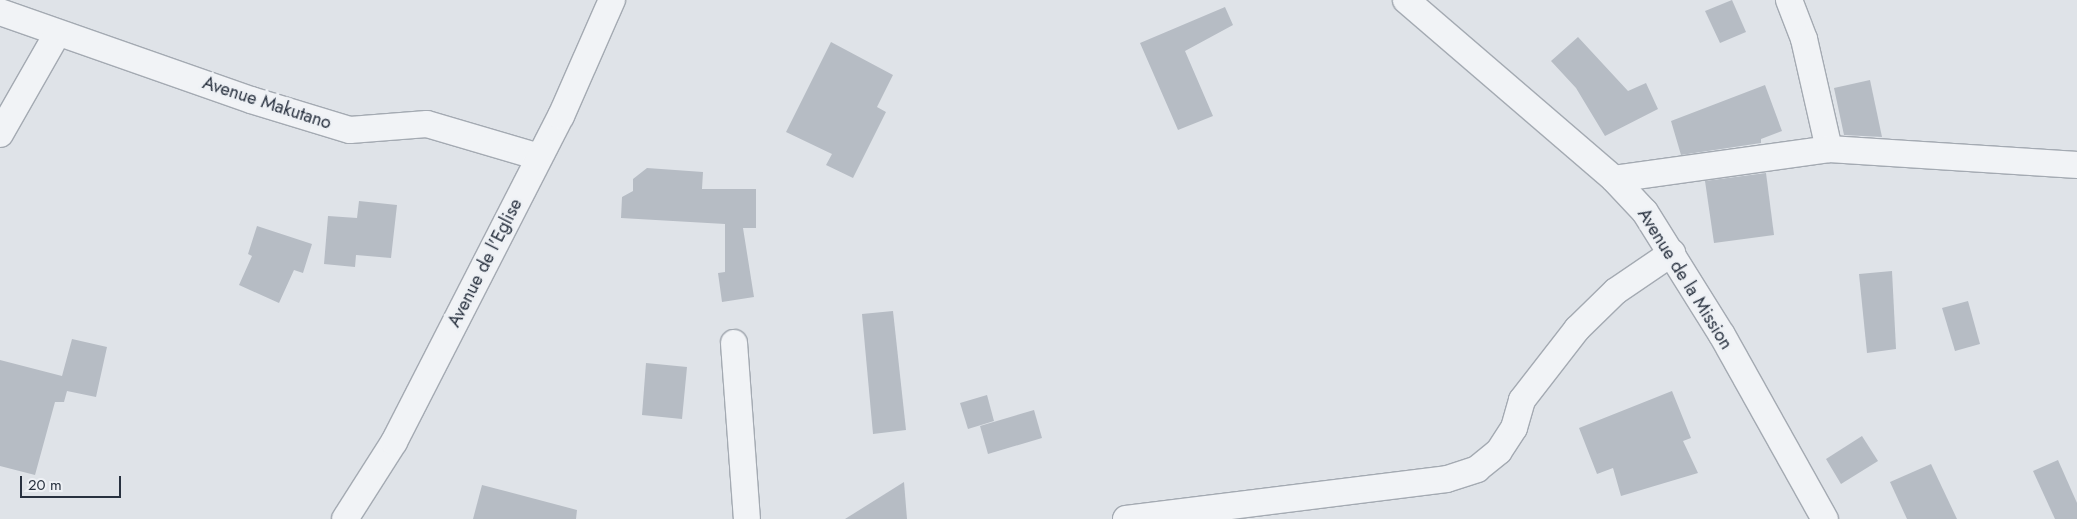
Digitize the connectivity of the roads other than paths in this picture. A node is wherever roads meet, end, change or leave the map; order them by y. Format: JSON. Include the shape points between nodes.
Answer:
{"nodes":[{"id":1,"x":612,"y":0,"type":"edge"},
{"id":2,"x":1406,"y":0,"type":"edge"},
{"id":3,"x":1789,"y":0,"type":"edge"},
{"id":4,"x":0,"y":12,"type":"edge"},
{"id":5,"x":57,"y":34,"type":"junction"},
{"id":6,"x":0,"y":134,"type":"edge"},
{"id":7,"x":1829,"y":149,"type":"junction"},
{"id":8,"x":539,"y":157,"type":"junction"},
{"id":9,"x":2077,"y":165,"type":"edge"},
{"id":10,"x":1614,"y":179,"type":"junction"},
{"id":11,"x":1672,"y":253,"type":"junction"},
{"id":12,"x":734,"y":343,"type":"dead end"},
{"id":13,"x":345,"y":519,"type":"edge"},
{"id":14,"x":747,"y":519,"type":"edge"},
{"id":15,"x":1126,"y":519,"type":"edge"},
{"id":16,"x":1825,"y":519,"type":"edge"}],
"edges":[{"from":1,"to":8,"type":"street","name":"Avenue de l'Eglise","via":[[582,72]]},
{"from":2,"to":10,"type":"street","name":"Avenue de la Mission"},
{"from":3,"to":7,"type":"street","via":[[1804,40]]},
{"from":4,"to":5,"type":"street","name":"Avenue Makutano"},
{"from":5,"to":6,"type":"street"},
{"from":5,"to":8,"type":"street","name":"Avenue Makutano","via":[[350,130],[427,124]]},
{"from":7,"to":9,"type":"street"},
{"from":7,"to":10,"type":"street"},
{"from":8,"to":13,"type":"street","name":"Avenue de l'Eglise","via":[[394,442]]},
{"from":10,"to":11,"type":"street","name":"Avenue de la Mission","via":[[1645,212]]},
{"from":11,"to":15,"type":"street","via":[[1616,291],[1577,329],[1522,400],[1514,428],[1499,451],[1477,469],[1447,479]]},
{"from":11,"to":16,"type":"street","name":"Avenue de la Mission"},
{"from":12,"to":14,"type":"street"}]}
